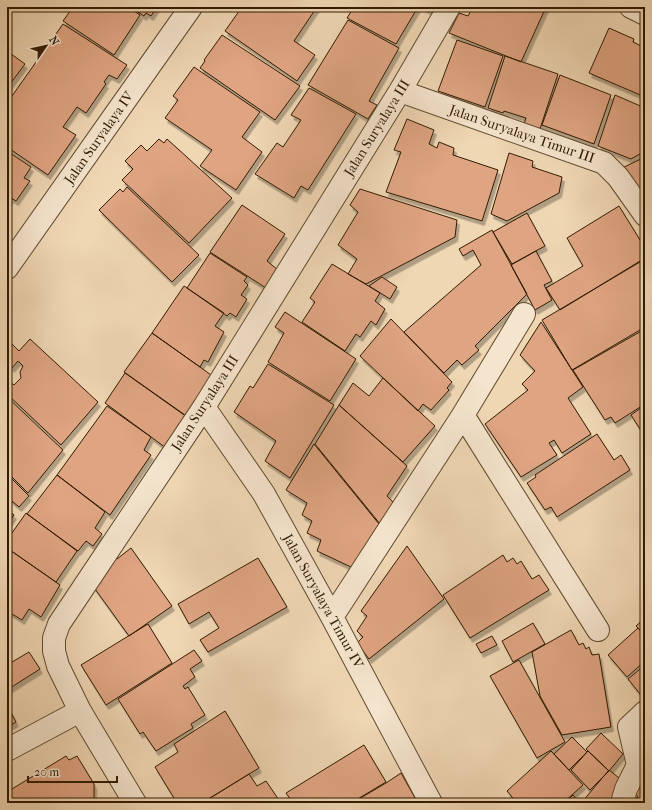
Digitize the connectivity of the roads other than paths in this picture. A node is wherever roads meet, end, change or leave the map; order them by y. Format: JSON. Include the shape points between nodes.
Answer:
{"nodes":[{"id":1,"x":191,"y":7,"type":"edge"},
{"id":2,"x":449,"y":7,"type":"edge"},
{"id":3,"x":630,"y":7,"type":"edge"},
{"id":4,"x":645,"y":14,"type":"edge"},
{"id":5,"x":400,"y":91,"type":"junction"},
{"id":6,"x":645,"y":215,"type":"edge"},
{"id":7,"x":7,"y":268,"type":"edge"},
{"id":8,"x":524,"y":314,"type":"dead end"},
{"id":9,"x":204,"y":407,"type":"junction"},
{"id":10,"x":463,"y":415,"type":"junction"},
{"id":11,"x":332,"y":617,"type":"junction"},
{"id":12,"x":598,"y":630,"type":"dead end"},
{"id":13,"x":80,"y":711,"type":"junction"},
{"id":14,"x":645,"y":712,"type":"edge"},
{"id":15,"x":7,"y":750,"type":"edge"},
{"id":16,"x":135,"y":803,"type":"edge"},
{"id":17,"x":431,"y":803,"type":"edge"},
{"id":18,"x":622,"y":803,"type":"edge"}],
"edges":[{"from":1,"to":7,"type":"street","name":"Jalan Suryalaya IV"},
{"from":2,"to":5,"type":"street","name":"Jalan Suryalaya III"},
{"from":3,"to":4,"type":"street"},
{"from":5,"to":6,"type":"street","name":"Jalan Suryalaya Timur III","via":[[604,163],[618,177]]},
{"from":5,"to":9,"type":"street","name":"Jalan Suryalaya III"},
{"from":8,"to":10,"type":"street"},
{"from":9,"to":11,"type":"street","name":"Jalan Suryalaya Timur IV","via":[[264,494]]},
{"from":9,"to":13,"type":"street","name":"Jalan Suryalaya III","via":[[59,624],[54,638],[54,651],[58,666]]},
{"from":10,"to":11,"type":"street"},
{"from":10,"to":12,"type":"street"},
{"from":11,"to":17,"type":"street","name":"Jalan Suryalaya Timur IV"},
{"from":13,"to":15,"type":"street"},
{"from":13,"to":16,"type":"street","name":"Jalan Suryalaya III"},
{"from":14,"to":18,"type":"street","via":[[629,727],[638,765],[626,788]]}]}
